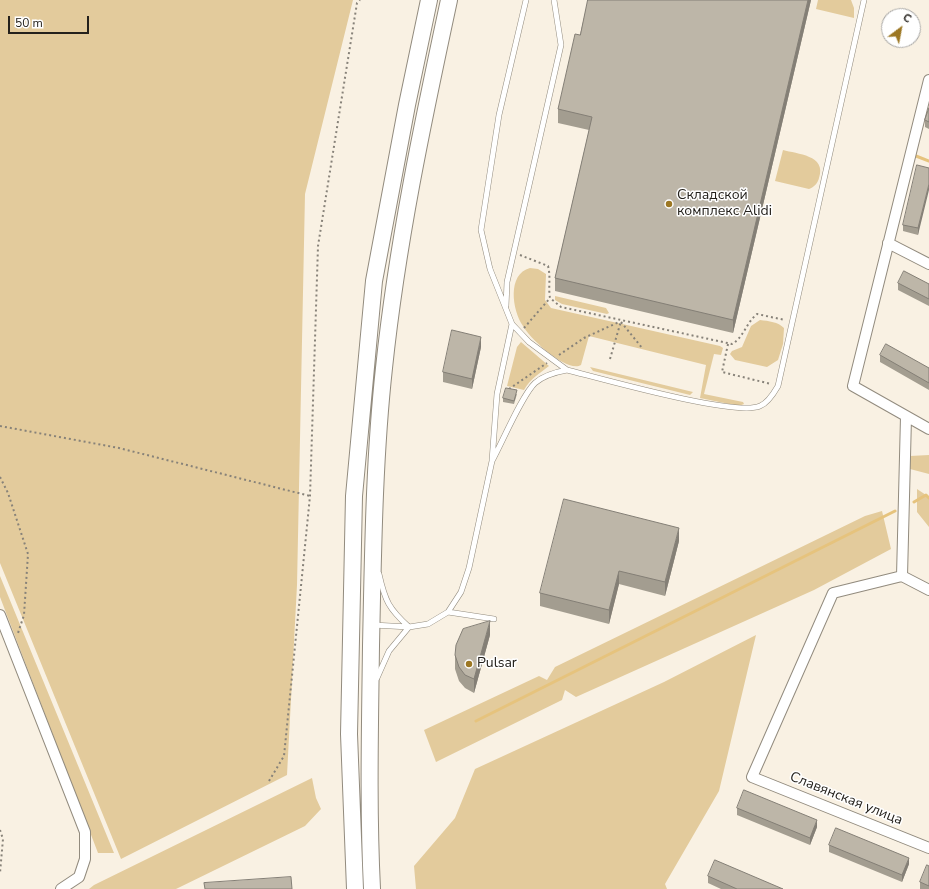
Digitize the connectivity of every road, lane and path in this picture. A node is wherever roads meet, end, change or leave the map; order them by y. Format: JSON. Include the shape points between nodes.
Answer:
{"nodes":[{"id":1,"x":360,"y":0,"type":"edge"},
{"id":2,"x":429,"y":0,"type":"edge"},
{"id":3,"x":449,"y":0,"type":"edge"},
{"id":4,"x":526,"y":0,"type":"edge"},
{"id":5,"x":554,"y":0,"type":"edge"},
{"id":6,"x":864,"y":0,"type":"edge"},
{"id":7,"x":929,"y":80,"type":"edge"},
{"id":8,"x":927,"y":95,"type":"edge"},
{"id":9,"x":888,"y":243,"type":"junction"},
{"id":10,"x":513,"y":252,"type":"junction"},
{"id":11,"x":929,"y":264,"type":"edge"},
{"id":12,"x":550,"y":298,"type":"junction"},
{"id":13,"x":506,"y":309,"type":"junction"},
{"id":14,"x":621,"y":321,"type":"junction"},
{"id":15,"x":793,"y":321,"type":"junction"},
{"id":16,"x":512,"y":324,"type":"junction"},
{"id":17,"x":520,"y":332,"type":"junction"},
{"id":18,"x":728,"y":344,"type":"junction"},
{"id":19,"x":643,"y":349,"type":"dead end"},
{"id":20,"x":610,"y":359,"type":"dead end"},
{"id":21,"x":566,"y":370,"type":"junction"},
{"id":22,"x":778,"y":386,"type":"junction"},
{"id":23,"x":906,"y":417,"type":"junction"},
{"id":24,"x":0,"y":426,"type":"edge"},
{"id":25,"x":929,"y":429,"type":"edge"},
{"id":26,"x":492,"y":461,"type":"junction"},
{"id":27,"x":0,"y":477,"type":"edge"},
{"id":28,"x":310,"y":496,"type":"junction"},
{"id":29,"x":374,"y":520,"type":"junction"},
{"id":30,"x":902,"y":576,"type":"junction"},
{"id":31,"x":929,"y":590,"type":"edge"},
{"id":32,"x":448,"y":612,"type":"junction"},
{"id":33,"x":0,"y":615,"type":"edge"},
{"id":34,"x":494,"y":619,"type":"dead end"},
{"id":35,"x":350,"y":622,"type":"junction"},
{"id":36,"x":372,"y":625,"type":"junction"},
{"id":37,"x":409,"y":627,"type":"junction"},
{"id":38,"x":8,"y":635,"type":"junction"},
{"id":39,"x":369,"y":753,"type":"junction"},
{"id":40,"x":269,"y":782,"type":"dead end"},
{"id":41,"x":0,"y":830,"type":"edge"},
{"id":42,"x":929,"y":848,"type":"edge"},
{"id":43,"x":0,"y":873,"type":"edge"},
{"id":44,"x":61,"y":889,"type":"edge"},
{"id":45,"x":355,"y":889,"type":"edge"},
{"id":46,"x":372,"y":889,"type":"edge"}],
"edges":[{"from":1,"to":28,"type":"path","via":[[357,3],[318,246]]},
{"from":2,"to":35,"type":"main road","via":[[374,281],[354,496]]},
{"from":3,"to":29,"type":"main road","via":[[426,108],[395,282],[384,368]]},
{"from":4,"to":13,"type":"lane","via":[[499,115],[481,230],[490,268]]},
{"from":5,"to":10,"type":"lane","via":[[561,45]]},
{"from":6,"to":15,"type":"lane"},
{"from":7,"to":8,"type":"street"},
{"from":8,"to":9,"type":"street"},
{"from":9,"to":11,"type":"street"},
{"from":9,"to":23,"type":"street","via":[[853,386]]},
{"from":10,"to":12,"type":"path","via":[[548,266]]},
{"from":10,"to":13,"type":"lane","via":[[507,282]]},
{"from":12,"to":14,"type":"path","via":[[561,307]]},
{"from":12,"to":17,"type":"path"},
{"from":13,"to":16,"type":"lane"},
{"from":14,"to":18,"type":"path"},
{"from":14,"to":19,"type":"path"},
{"from":14,"to":20,"type":"path"},
{"from":15,"to":18,"type":"path","via":[[757,314],[738,340]]},
{"from":15,"to":22,"type":"lane"},
{"from":16,"to":17,"type":"lane"},
{"from":16,"to":26,"type":"lane","via":[[497,394]]},
{"from":17,"to":21,"type":"lane"},
{"from":18,"to":22,"type":"path","via":[[722,372]]},
{"from":21,"to":22,"type":"lane","via":[[695,401],[743,409],[761,406]]},
{"from":21,"to":26,"type":"lane","via":[[552,373],[535,383]]},
{"from":23,"to":25,"type":"street"},
{"from":23,"to":30,"type":"street"},
{"from":24,"to":28,"type":"path","via":[[119,448]]},
{"from":26,"to":32,"type":"lane","via":[[469,568],[461,592]]},
{"from":27,"to":38,"type":"path","via":[[8,493],[28,554],[24,615],[18,634]]},
{"from":28,"to":40,"type":"path","via":[[284,756]]},
{"from":29,"to":36,"type":"main road"},
{"from":29,"to":37,"type":"lane","via":[[379,574],[384,596],[394,614]]},
{"from":30,"to":31,"type":"street"},
{"from":30,"to":42,"type":"street","name":"Славянская улица","via":[[833,592],[752,777]]},
{"from":32,"to":34,"type":"lane"},
{"from":32,"to":37,"type":"lane","via":[[428,624]]},
{"from":33,"to":38,"type":"street"},
{"from":35,"to":36,"type":"main road"},
{"from":35,"to":45,"type":"main road","via":[[348,734]]},
{"from":36,"to":37,"type":"lane"},
{"from":36,"to":39,"type":"main road"},
{"from":37,"to":39,"type":"lane","via":[[388,650],[381,666],[377,679]]},
{"from":38,"to":44,"type":"street","via":[[85,832],[85,859],[79,877]]},
{"from":39,"to":46,"type":"main road"},
{"from":41,"to":43,"type":"path","via":[[3,839]]}]}
